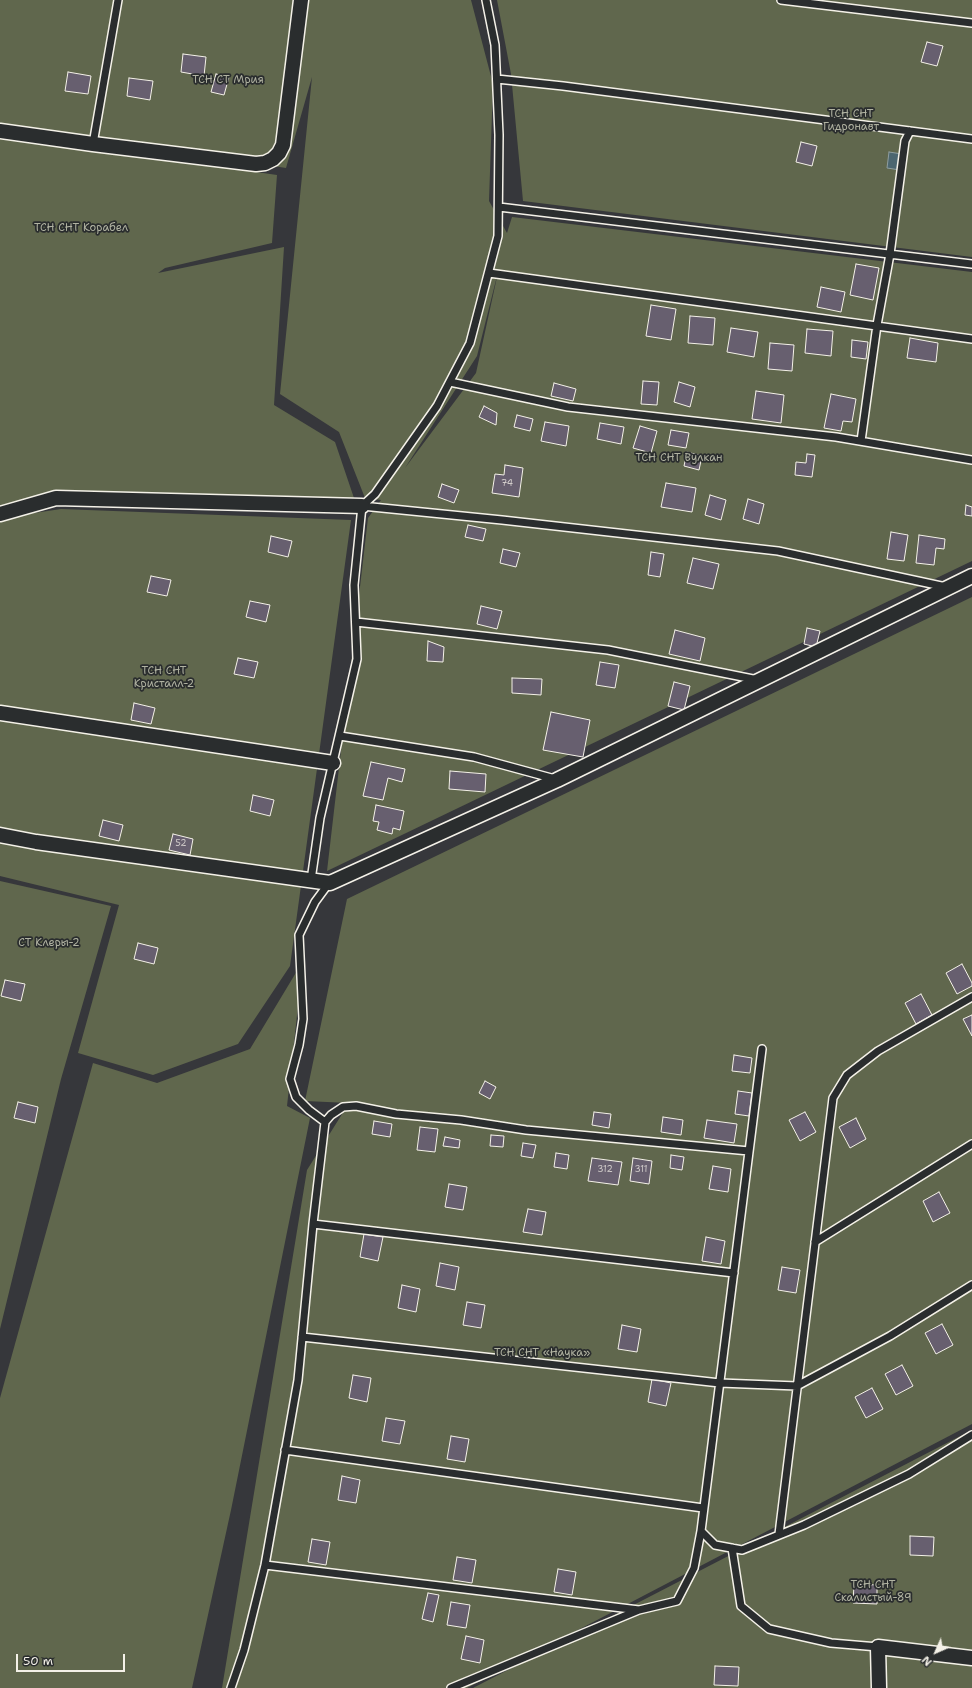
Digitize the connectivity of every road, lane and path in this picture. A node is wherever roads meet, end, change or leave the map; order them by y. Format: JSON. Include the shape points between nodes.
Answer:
{"nodes":[{"id":1,"x":118,"y":0,"type":"edge"},
{"id":2,"x":301,"y":0,"type":"edge"},
{"id":3,"x":486,"y":0,"type":"edge"},
{"id":4,"x":781,"y":0,"type":"edge"},
{"id":5,"x":972,"y":23,"type":"edge"},
{"id":6,"x":497,"y":79,"type":"junction"},
{"id":7,"x":0,"y":131,"type":"edge"},
{"id":8,"x":910,"y":131,"type":"junction"},
{"id":9,"x":972,"y":139,"type":"edge"},
{"id":10,"x":93,"y":144,"type":"junction"},
{"id":11,"x":499,"y":207,"type":"junction"},
{"id":12,"x":890,"y":254,"type":"junction"},
{"id":13,"x":972,"y":264,"type":"edge"},
{"id":14,"x":489,"y":273,"type":"junction"},
{"id":15,"x":877,"y":325,"type":"junction"},
{"id":16,"x":972,"y":339,"type":"edge"},
{"id":17,"x":450,"y":382,"type":"junction"},
{"id":18,"x":860,"y":441,"type":"junction"},
{"id":19,"x":972,"y":460,"type":"edge"},
{"id":20,"x":362,"y":506,"type":"junction"},
{"id":21,"x":0,"y":514,"type":"edge"},
{"id":22,"x":972,"y":576,"type":"edge"},
{"id":23,"x":948,"y":587,"type":"junction"},
{"id":24,"x":356,"y":622,"type":"junction"},
{"id":25,"x":760,"y":680,"type":"junction"},
{"id":26,"x":0,"y":713,"type":"edge"},
{"id":27,"x":340,"y":736,"type":"junction"},
{"id":28,"x":333,"y":763,"type":"junction"},
{"id":29,"x":557,"y":780,"type":"junction"},
{"id":30,"x":0,"y":836,"type":"edge"},
{"id":31,"x":311,"y":880,"type":"junction"},
{"id":32,"x":330,"y":883,"type":"junction"},
{"id":33,"x":972,"y":997,"type":"edge"},
{"id":34,"x":762,"y":1050,"type":"dead end"},
{"id":35,"x":325,"y":1122,"type":"junction"},
{"id":36,"x":972,"y":1144,"type":"edge"},
{"id":37,"x":749,"y":1151,"type":"junction"},
{"id":38,"x":312,"y":1224,"type":"junction"},
{"id":39,"x":815,"y":1242,"type":"junction"},
{"id":40,"x":734,"y":1273,"type":"junction"},
{"id":41,"x":972,"y":1285,"type":"edge"},
{"id":42,"x":302,"y":1337,"type":"junction"},
{"id":43,"x":720,"y":1383,"type":"junction"},
{"id":44,"x":797,"y":1386,"type":"junction"},
{"id":45,"x":972,"y":1435,"type":"edge"},
{"id":46,"x":285,"y":1450,"type":"junction"},
{"id":47,"x":704,"y":1508,"type":"junction"},
{"id":48,"x":701,"y":1531,"type":"junction"},
{"id":49,"x":779,"y":1534,"type":"junction"},
{"id":50,"x":732,"y":1548,"type":"junction"},
{"id":51,"x":265,"y":1565,"type":"junction"},
{"id":52,"x":639,"y":1610,"type":"junction"},
{"id":53,"x":878,"y":1647,"type":"junction"},
{"id":54,"x":972,"y":1658,"type":"edge"},
{"id":55,"x":231,"y":1688,"type":"edge"},
{"id":56,"x":451,"y":1688,"type":"edge"},
{"id":57,"x":879,"y":1688,"type":"edge"}],
"edges":[{"from":1,"to":10,"type":"lane"},
{"from":2,"to":10,"type":"street","via":[[283,145],[273,159],[256,164]]},
{"from":3,"to":6,"type":"lane","via":[[495,44]]},
{"from":4,"to":5,"type":"lane"},
{"from":6,"to":8,"type":"lane"},
{"from":6,"to":11,"type":"lane"},
{"from":7,"to":10,"type":"street"},
{"from":8,"to":9,"type":"lane"},
{"from":8,"to":12,"type":"lane","via":[[905,141]]},
{"from":11,"to":12,"type":"lane"},
{"from":11,"to":14,"type":"lane","via":[[498,236]]},
{"from":12,"to":13,"type":"lane"},
{"from":12,"to":15,"type":"lane"},
{"from":14,"to":15,"type":"lane"},
{"from":14,"to":17,"type":"lane","via":[[470,343]]},
{"from":15,"to":16,"type":"lane"},
{"from":15,"to":18,"type":"lane"},
{"from":17,"to":18,"type":"lane","via":[[568,407]]},
{"from":17,"to":20,"type":"lane","via":[[437,406],[375,494]]},
{"from":18,"to":19,"type":"lane"},
{"from":20,"to":21,"type":"street","via":[[56,498]]},
{"from":20,"to":23,"type":"lane","via":[[778,551]]},
{"from":20,"to":24,"type":"lane","via":[[354,585]]},
{"from":22,"to":23,"type":"street"},
{"from":23,"to":25,"type":"street"},
{"from":24,"to":25,"type":"lane","via":[[608,650]]},
{"from":24,"to":27,"type":"lane","via":[[357,659]]},
{"from":25,"to":29,"type":"street"},
{"from":26,"to":28,"type":"street"},
{"from":27,"to":28,"type":"lane"},
{"from":27,"to":29,"type":"lane","via":[[474,757]]},
{"from":28,"to":31,"type":"lane","via":[[320,818]]},
{"from":29,"to":32,"type":"street"},
{"from":30,"to":31,"type":"street"},
{"from":31,"to":32,"type":"street"},
{"from":32,"to":35,"type":"lane","via":[[315,902],[299,935],[303,1019],[290,1079],[296,1097],[308,1110]]},
{"from":33,"to":39,"type":"lane","via":[[878,1051],[847,1075],[833,1098]]},
{"from":34,"to":37,"type":"lane"},
{"from":35,"to":37,"type":"lane","via":[[337,1111],[356,1106],[396,1114],[526,1130]]},
{"from":35,"to":38,"type":"lane"},
{"from":36,"to":39,"type":"lane"},
{"from":37,"to":40,"type":"lane"},
{"from":38,"to":40,"type":"lane"},
{"from":38,"to":42,"type":"lane"},
{"from":39,"to":44,"type":"lane"},
{"from":40,"to":43,"type":"lane"},
{"from":41,"to":44,"type":"lane","via":[[890,1336]]},
{"from":42,"to":43,"type":"lane"},
{"from":42,"to":46,"type":"lane","via":[[298,1380]]},
{"from":43,"to":44,"type":"lane"},
{"from":43,"to":47,"type":"lane"},
{"from":44,"to":49,"type":"lane"},
{"from":45,"to":49,"type":"lane","via":[[909,1474],[804,1525]]},
{"from":46,"to":47,"type":"lane"},
{"from":46,"to":51,"type":"lane"},
{"from":47,"to":48,"type":"lane"},
{"from":48,"to":50,"type":"lane","via":[[715,1545]]},
{"from":48,"to":52,"type":"lane","via":[[694,1568],[677,1601]]},
{"from":49,"to":50,"type":"lane","via":[[742,1550]]},
{"from":50,"to":53,"type":"lane","via":[[741,1606],[769,1629],[831,1643]]},
{"from":51,"to":52,"type":"lane"},
{"from":51,"to":55,"type":"lane","via":[[244,1650]]},
{"from":52,"to":56,"type":"lane"},
{"from":53,"to":54,"type":"street"},
{"from":53,"to":57,"type":"street"}]}
